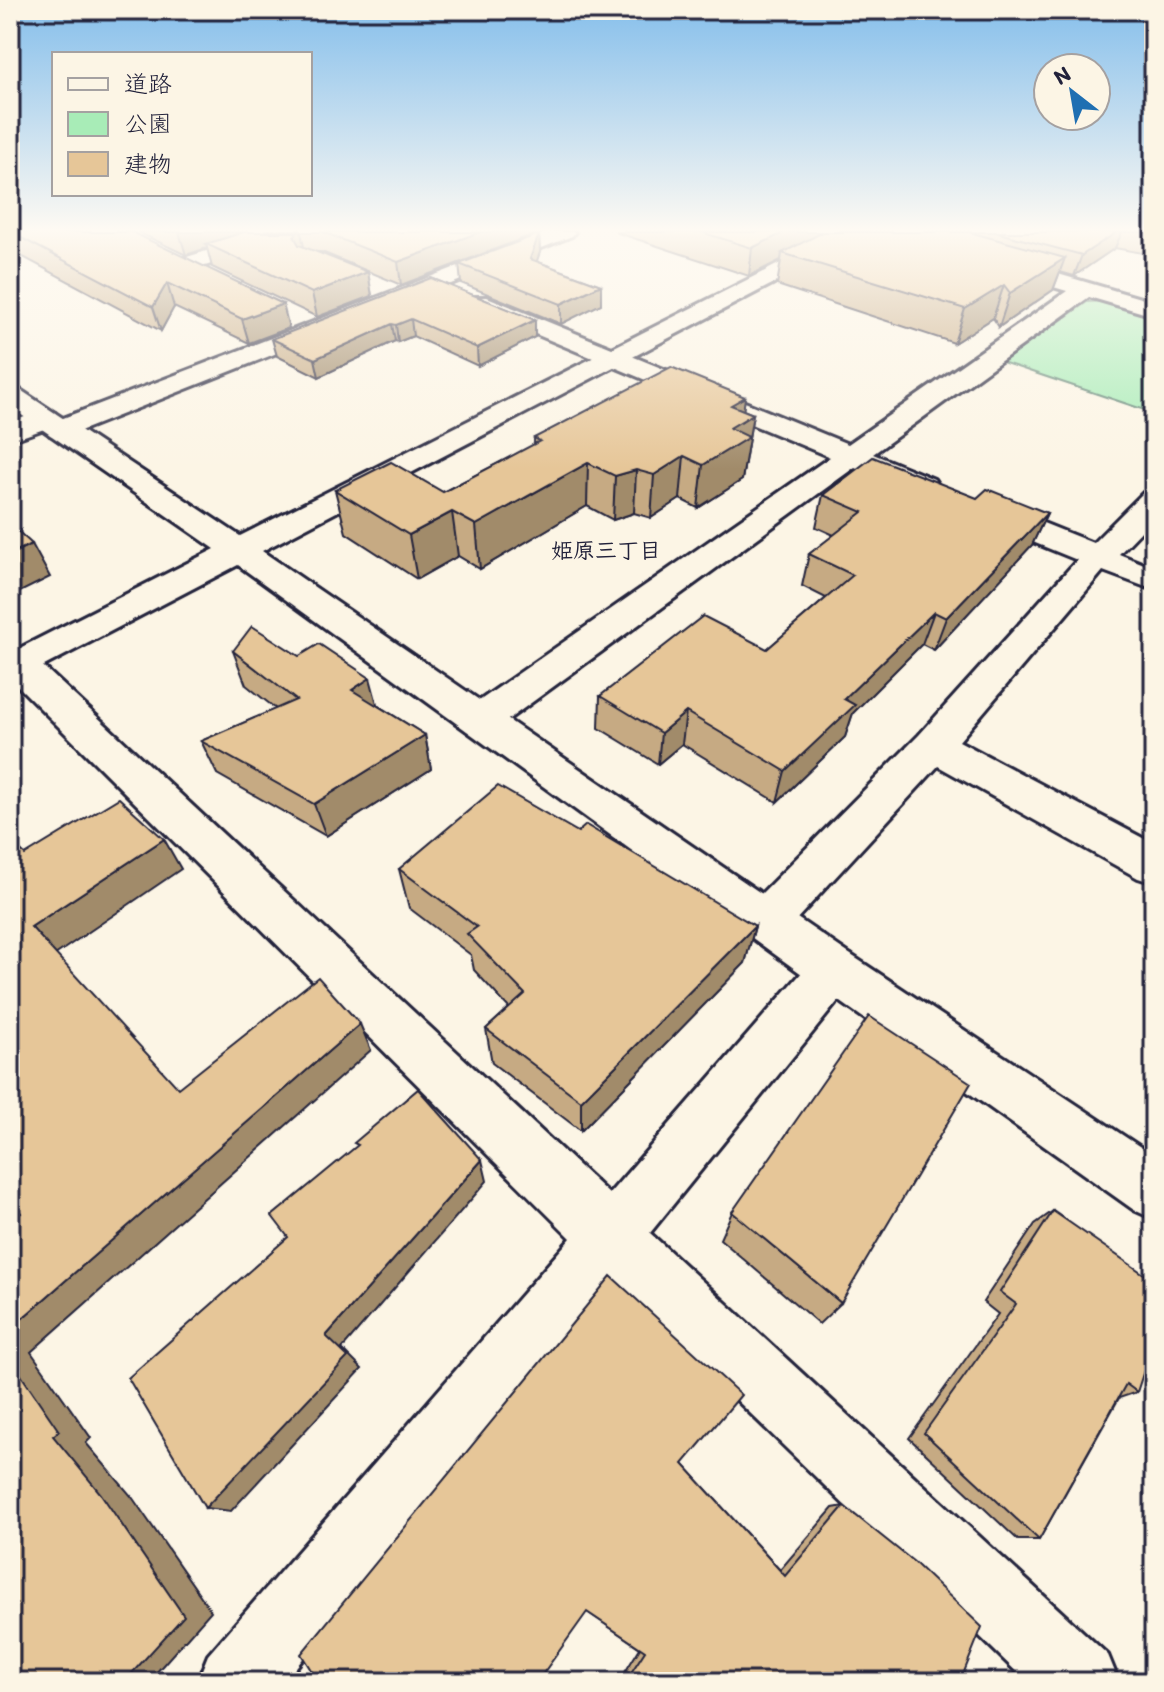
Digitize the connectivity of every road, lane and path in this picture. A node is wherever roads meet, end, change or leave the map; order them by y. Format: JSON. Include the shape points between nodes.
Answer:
{"nodes":[{"id":1,"x":366,"y":311,"type":"edge"},
{"id":2,"x":501,"y":311,"type":"edge"},
{"id":3,"x":703,"y":311,"type":"edge"},
{"id":4,"x":1054,"y":311,"type":"edge"},
{"id":5,"x":292,"y":317,"type":"edge"},
{"id":6,"x":318,"y":330,"type":"junction"},
{"id":7,"x":613,"y":357,"type":"junction"},
{"id":8,"x":10,"y":395,"type":"edge"},
{"id":9,"x":52,"y":424,"type":"junction"},
{"id":10,"x":10,"y":433,"type":"edge"},
{"id":11,"x":851,"y":455,"type":"junction"},
{"id":12,"x":1154,"y":500,"type":"edge"},
{"id":13,"x":240,"y":551,"type":"junction"},
{"id":14,"x":1098,"y":557,"type":"junction"},
{"id":15,"x":1154,"y":580,"type":"edge"},
{"id":16,"x":14,"y":666,"type":"edge"},
{"id":17,"x":480,"y":720,"type":"junction"},
{"id":18,"x":933,"y":745,"type":"junction"},
{"id":19,"x":1154,"y":865,"type":"edge"},
{"id":20,"x":765,"y":921,"type":"junction"},
{"id":21,"x":834,"y":970,"type":"junction"},
{"id":22,"x":1154,"y":1190,"type":"edge"},
{"id":23,"x":609,"y":1235,"type":"junction"},
{"id":24,"x":235,"y":1682,"type":"edge"},
{"id":25,"x":1081,"y":1682,"type":"edge"}],
"edges":[{"from":1,"to":6,"type":"street"},
{"from":2,"to":7,"type":"street"},
{"from":3,"to":7,"type":"street"},
{"from":4,"to":11,"type":"street"},
{"from":5,"to":6,"type":"street"},
{"from":6,"to":9,"type":"street"},
{"from":7,"to":11,"type":"street"},
{"from":7,"to":13,"type":"street"},
{"from":8,"to":9,"type":"street"},
{"from":9,"to":10,"type":"street"},
{"from":9,"to":13,"type":"street"},
{"from":11,"to":14,"type":"street"},
{"from":11,"to":17,"type":"street"},
{"from":12,"to":14,"type":"street"},
{"from":13,"to":16,"type":"street"},
{"from":13,"to":17,"type":"street"},
{"from":14,"to":15,"type":"street"},
{"from":14,"to":18,"type":"street"},
{"from":16,"to":23,"type":"street"},
{"from":17,"to":20,"type":"street"},
{"from":18,"to":19,"type":"street"},
{"from":18,"to":20,"type":"street"},
{"from":20,"to":21,"type":"street"},
{"from":21,"to":22,"type":"street"},
{"from":21,"to":23,"type":"street"},
{"from":23,"to":24,"type":"street"},
{"from":23,"to":25,"type":"street"}]}
